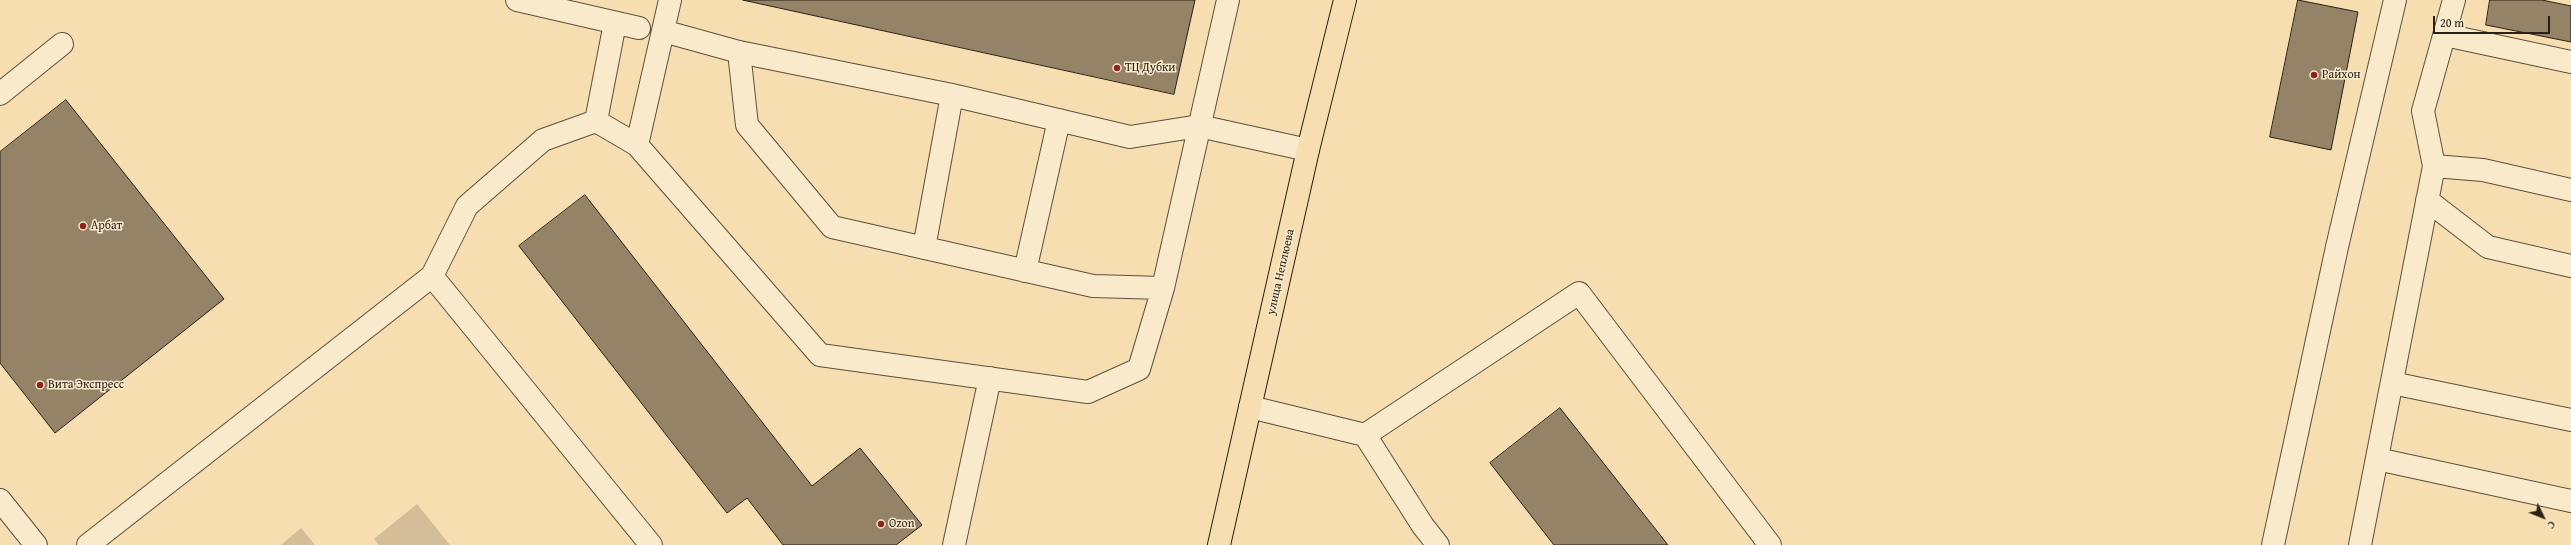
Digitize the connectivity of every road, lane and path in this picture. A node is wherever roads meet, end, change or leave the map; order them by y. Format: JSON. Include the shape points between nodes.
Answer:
{"nodes":[{"id":1,"x":518,"y":0,"type":"edge"},
{"id":2,"x":670,"y":0,"type":"edge"},
{"id":3,"x":1228,"y":0,"type":"edge"},
{"id":4,"x":1345,"y":0,"type":"edge"},
{"id":5,"x":2395,"y":0,"type":"edge"},
{"id":6,"x":2454,"y":0,"type":"edge"},
{"id":7,"x":615,"y":23,"type":"junction"},
{"id":8,"x":639,"y":28,"type":"dead end"},
{"id":9,"x":663,"y":31,"type":"junction"},
{"id":10,"x":2445,"y":35,"type":"junction"},
{"id":11,"x":62,"y":44,"type":"dead end"},
{"id":12,"x":739,"y":52,"type":"junction"},
{"id":13,"x":2571,"y":62,"type":"edge"},
{"id":14,"x":0,"y":94,"type":"edge"},
{"id":15,"x":952,"y":95,"type":"junction"},
{"id":16,"x":1059,"y":120,"type":"junction"},
{"id":17,"x":596,"y":121,"type":"junction"},
{"id":18,"x":1199,"y":126,"type":"junction"},
{"id":19,"x":637,"y":145,"type":"junction"},
{"id":20,"x":1308,"y":150,"type":"junction"},
{"id":21,"x":2434,"y":166,"type":"junction"},
{"id":22,"x":2571,"y":190,"type":"edge"},
{"id":23,"x":2427,"y":200,"type":"junction"},
{"id":24,"x":924,"y":248,"type":"junction"},
{"id":25,"x":2571,"y":266,"type":"edge"},
{"id":26,"x":1025,"y":271,"type":"junction"},
{"id":27,"x":432,"y":276,"type":"junction"},
{"id":28,"x":1162,"y":288,"type":"junction"},
{"id":29,"x":990,"y":378,"type":"junction"},
{"id":30,"x":2392,"y":383,"type":"junction"},
{"id":31,"x":1250,"y":407,"type":"junction"},
{"id":32,"x":2571,"y":420,"type":"edge"},
{"id":33,"x":1365,"y":435,"type":"junction"},
{"id":34,"x":2377,"y":459,"type":"junction"},
{"id":35,"x":0,"y":500,"type":"edge"},
{"id":36,"x":2571,"y":501,"type":"edge"},
{"id":37,"x":1421,"y":536,"type":"edge"},
{"id":38,"x":36,"y":545,"type":"edge"},
{"id":39,"x":88,"y":545,"type":"edge"},
{"id":40,"x":651,"y":545,"type":"edge"},
{"id":41,"x":954,"y":545,"type":"edge"},
{"id":42,"x":1219,"y":545,"type":"edge"},
{"id":43,"x":1438,"y":545,"type":"edge"},
{"id":44,"x":1770,"y":545,"type":"edge"},
{"id":45,"x":2273,"y":545,"type":"edge"},
{"id":46,"x":2360,"y":545,"type":"edge"}],
"edges":[{"from":1,"to":7,"type":"lane"},
{"from":2,"to":9,"type":"lane"},
{"from":3,"to":18,"type":"lane"},
{"from":4,"to":20,"type":"main road","name":"улица Неплюева"},
{"from":5,"to":45,"type":"lane","via":[[2337,247]]},
{"from":6,"to":10,"type":"lane"},
{"from":7,"to":8,"type":"lane"},
{"from":7,"to":17,"type":"lane"},
{"from":9,"to":12,"type":"lane"},
{"from":9,"to":19,"type":"lane"},
{"from":10,"to":13,"type":"lane"},
{"from":10,"to":21,"type":"lane","via":[[2423,110]]},
{"from":11,"to":14,"type":"lane"},
{"from":12,"to":15,"type":"lane"},
{"from":12,"to":24,"type":"lane","via":[[747,125],[832,227]]},
{"from":15,"to":16,"type":"lane"},
{"from":15,"to":24,"type":"lane"},
{"from":16,"to":18,"type":"lane","via":[[1130,136]]},
{"from":16,"to":26,"type":"lane"},
{"from":17,"to":19,"type":"lane"},
{"from":17,"to":27,"type":"lane","via":[[543,140],[467,206]]},
{"from":18,"to":20,"type":"lane"},
{"from":18,"to":28,"type":"lane"},
{"from":19,"to":29,"type":"lane","via":[[820,355]]},
{"from":20,"to":31,"type":"main road","name":"улица Неплюева"},
{"from":21,"to":22,"type":"lane","via":[[2483,170]]},
{"from":21,"to":23,"type":"lane"},
{"from":23,"to":25,"type":"lane","via":[[2488,247]]},
{"from":23,"to":30,"type":"lane"},
{"from":24,"to":26,"type":"lane"},
{"from":26,"to":28,"type":"lane","via":[[1093,286]]},
{"from":27,"to":39,"type":"lane"},
{"from":27,"to":40,"type":"lane"},
{"from":28,"to":29,"type":"lane","via":[[1139,368],[1088,392]]},
{"from":29,"to":41,"type":"lane"},
{"from":30,"to":32,"type":"lane"},
{"from":30,"to":34,"type":"lane"},
{"from":31,"to":33,"type":"lane"},
{"from":31,"to":42,"type":"main road","name":"улица Неплюева"},
{"from":33,"to":37,"type":"lane"},
{"from":33,"to":44,"type":"lane","via":[[1579,293]]},
{"from":34,"to":36,"type":"lane"},
{"from":34,"to":46,"type":"lane"},
{"from":35,"to":38,"type":"lane"},
{"from":37,"to":43,"type":"lane"}]}
